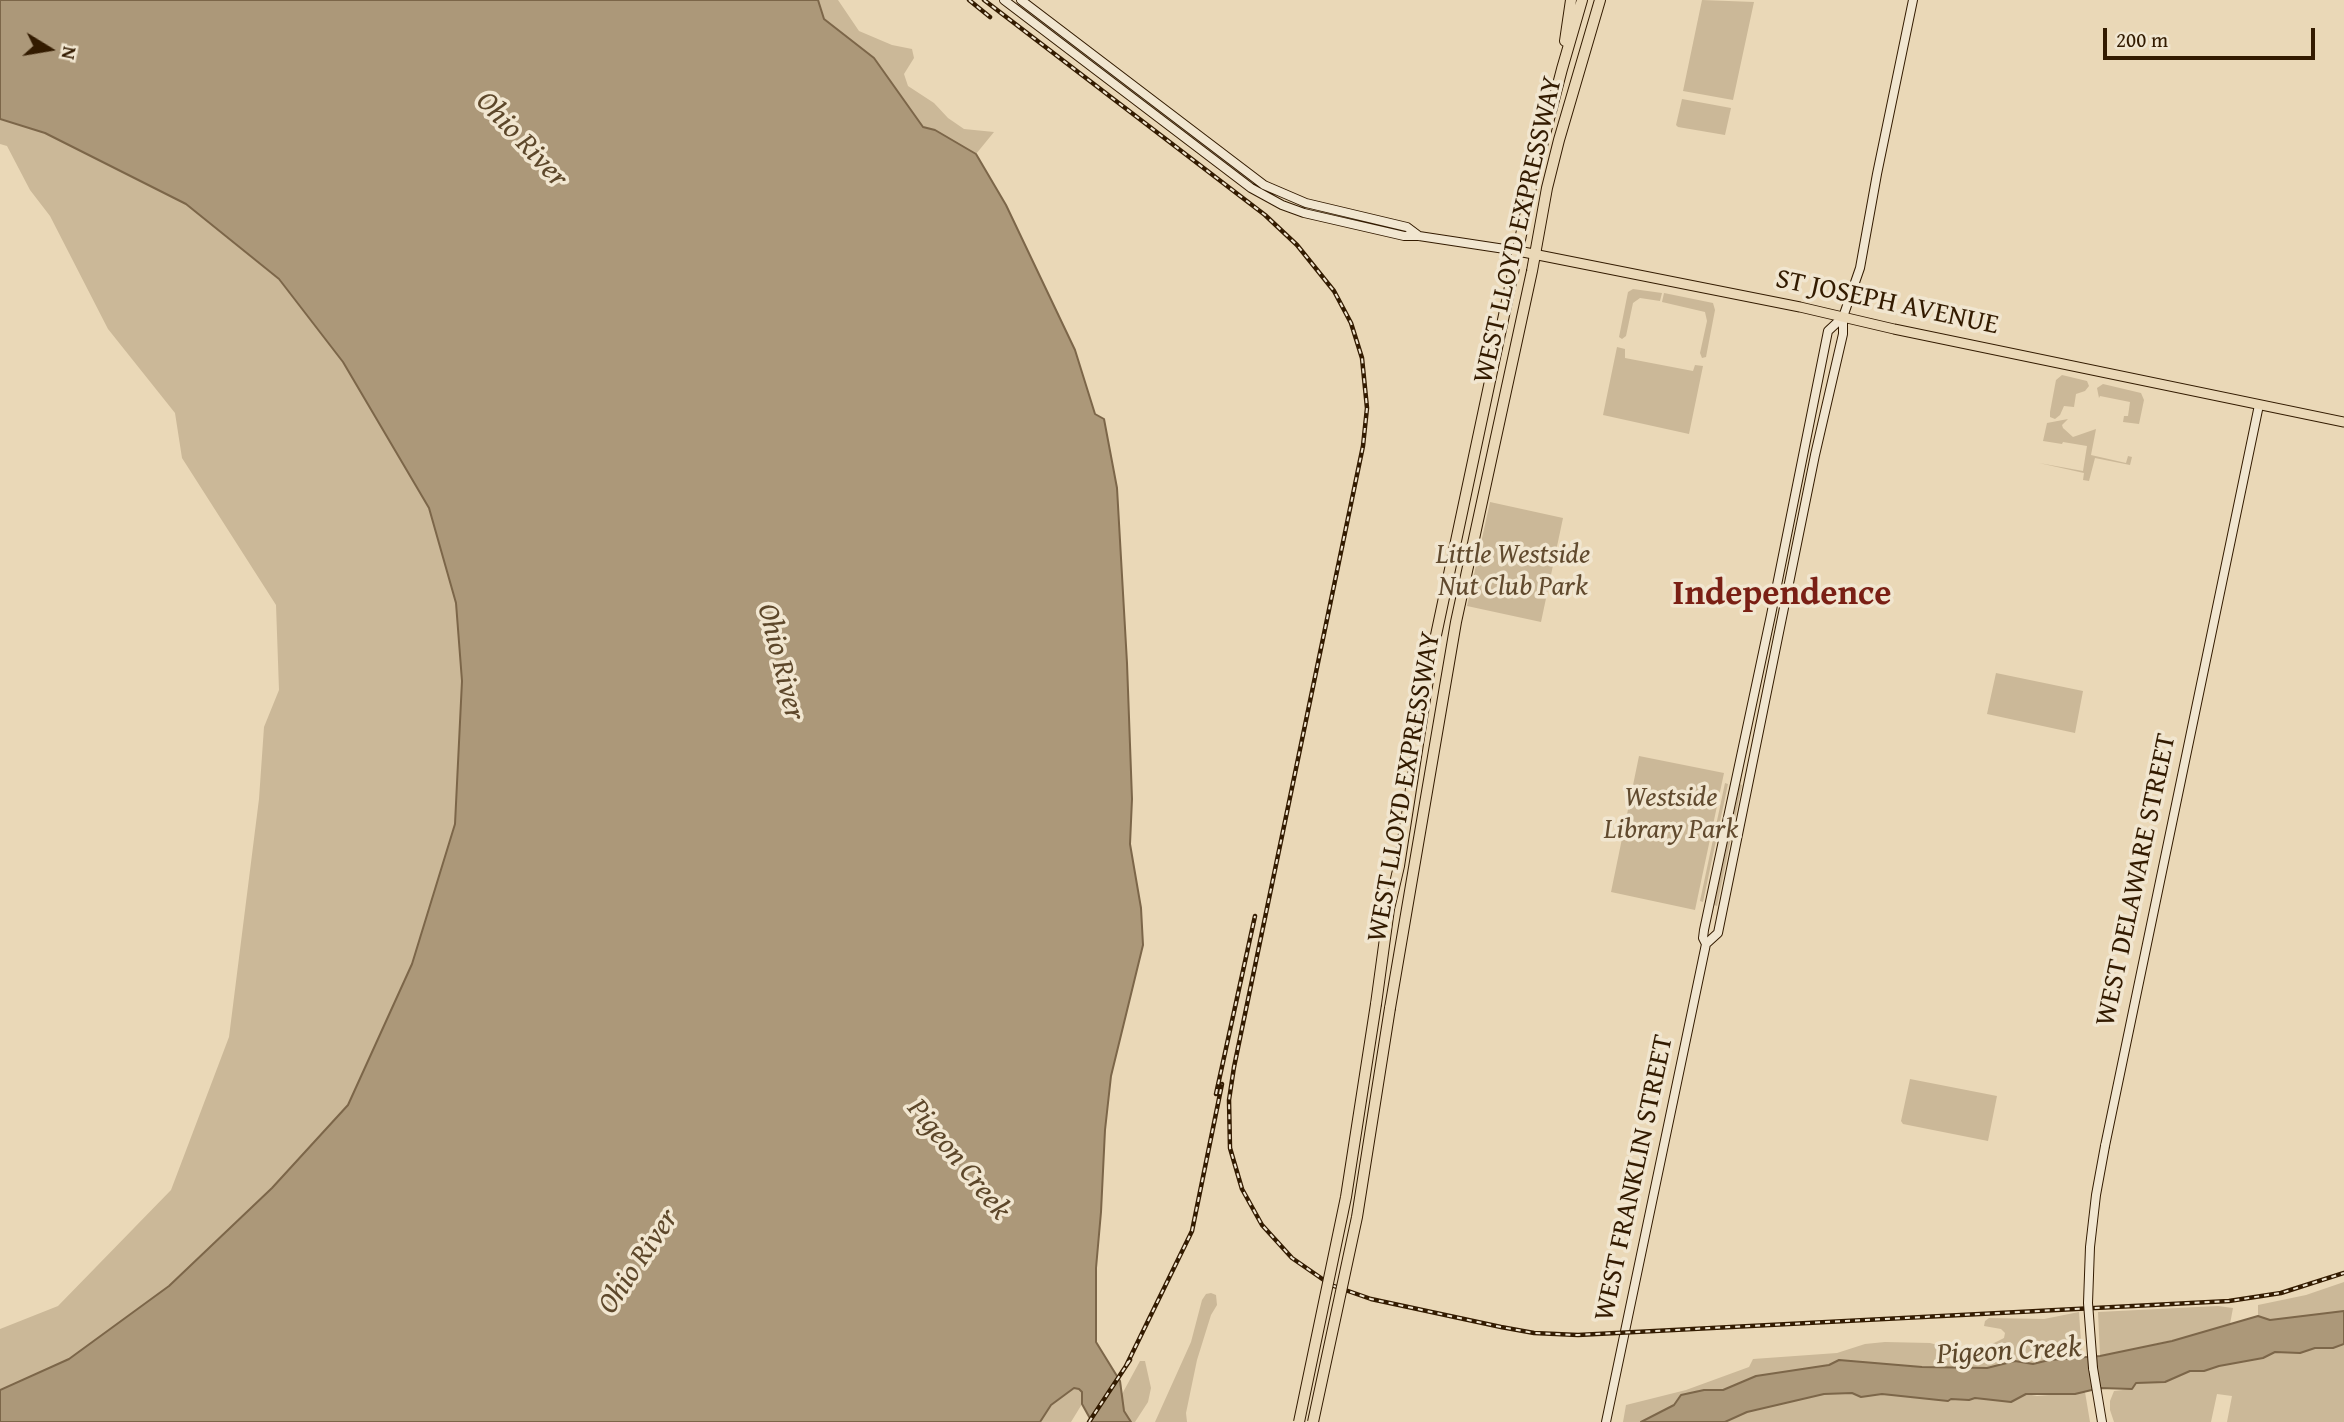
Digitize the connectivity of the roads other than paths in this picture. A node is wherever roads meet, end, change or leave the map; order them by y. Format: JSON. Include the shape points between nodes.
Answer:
{"nodes":[{"id":1,"x":1004,"y":0,"type":"edge"},
{"id":2,"x":1020,"y":0,"type":"edge"},
{"id":3,"x":1571,"y":0,"type":"edge"},
{"id":4,"x":1582,"y":0,"type":"edge"},
{"id":5,"x":1600,"y":0,"type":"edge"},
{"id":6,"x":1913,"y":0,"type":"edge"},
{"id":7,"x":1562,"y":69,"type":"junction"},
{"id":8,"x":1419,"y":236,"type":"junction"},
{"id":9,"x":1518,"y":251,"type":"junction"},
{"id":10,"x":1535,"y":254,"type":"junction"},
{"id":11,"x":1843,"y":317,"type":"junction"},
{"id":12,"x":2259,"y":405,"type":"junction"},
{"id":13,"x":2344,"y":422,"type":"edge"},
{"id":14,"x":1706,"y":943,"type":"junction"},
{"id":15,"x":1299,"y":1422,"type":"edge"},
{"id":16,"x":1313,"y":1422,"type":"edge"},
{"id":17,"x":1606,"y":1422,"type":"edge"},
{"id":18,"x":2102,"y":1422,"type":"edge"}],
"edges":[{"from":1,"to":8,"type":"main road","via":[[1259,193],[1304,213]]},
{"from":2,"to":8,"type":"main road","via":[[1264,185],[1306,203],[1406,227]]},
{"from":3,"to":7,"type":"highway"},
{"from":4,"to":7,"type":"highway","name":"WEST LLOYD EXPRESSWAY"},
{"from":5,"to":10,"type":"highway","name":"WEST LLOYD EXPRESSWAY","via":[[1559,140]]},
{"from":6,"to":11,"type":"main road","name":"WEST FRANKLIN STREET","via":[[1860,268]]},
{"from":7,"to":9,"type":"highway","name":"WEST LLOYD EXPRESSWAY"},
{"from":8,"to":9,"type":"main road","name":"ST JOSEPH AVENUE"},
{"from":9,"to":10,"type":"main road","name":"ST JOSEPH AVENUE"},
{"from":9,"to":15,"type":"highway","name":"WEST LLOYD EXPRESSWAY","bridge":true,"via":[[1430,663],[1344,1209]]},
{"from":10,"to":11,"type":"main road","name":"ST JOSEPH AVENUE"},
{"from":10,"to":16,"type":"highway","name":"WEST LLOYD EXPRESSWAY","bridge":true,"via":[[1450,652],[1357,1217]]},
{"from":11,"to":12,"type":"main road","name":"ST JOSEPH AVENUE"},
{"from":11,"to":14,"type":"main road","name":"WEST FRANKLIN STREET","via":[[1718,933]]},
{"from":11,"to":14,"type":"main road","name":"WEST FRANKLIN STREET","via":[[1828,331],[1704,930]]},
{"from":12,"to":13,"type":"main road","name":"ST JOSEPH AVENUE"},
{"from":12,"to":18,"type":"main road","name":"WEST DELAWARE STREET","bridge":true,"via":[[2095,1195],[2088,1303]]},
{"from":14,"to":17,"type":"main road","name":"WEST FRANKLIN STREET"}]}
